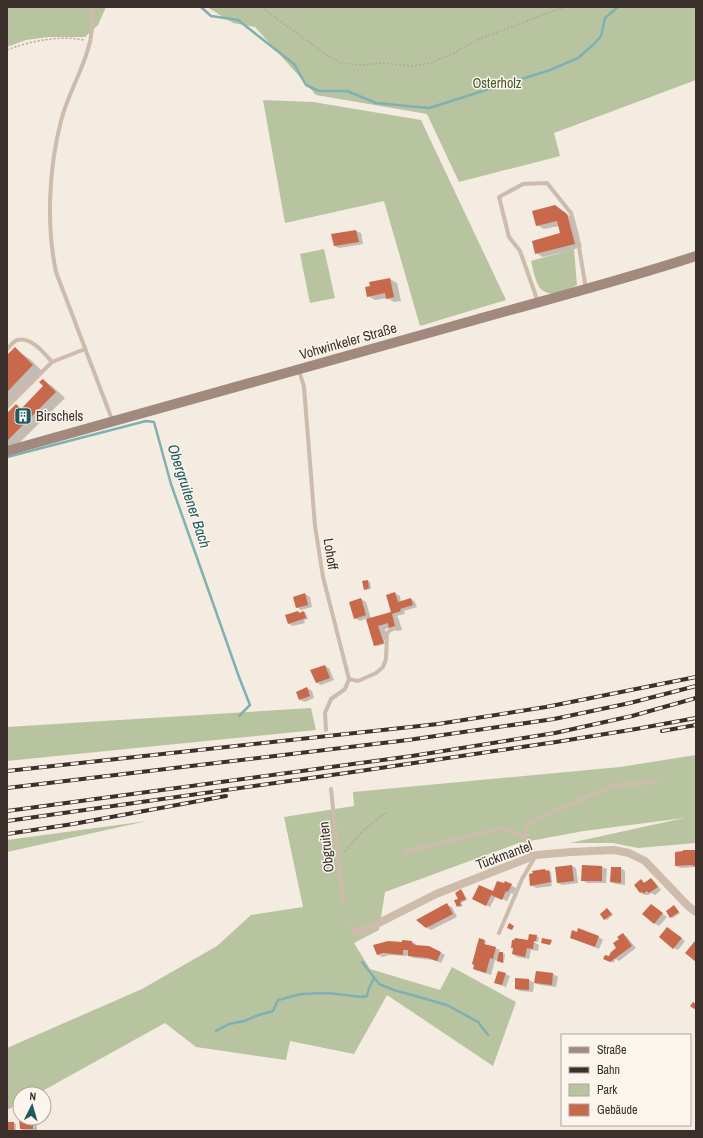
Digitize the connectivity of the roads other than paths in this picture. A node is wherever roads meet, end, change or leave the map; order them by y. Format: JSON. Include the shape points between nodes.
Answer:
{"nodes":[{"id":1,"x":92,"y":7,"type":"edge"},
{"id":2,"x":696,"y":256,"type":"edge"},
{"id":3,"x":586,"y":289,"type":"junction"},
{"id":4,"x":538,"y":302,"type":"junction"},
{"id":5,"x":7,"y":349,"type":"edge"},
{"id":6,"x":85,"y":349,"type":"junction"},
{"id":7,"x":52,"y":362,"type":"junction"},
{"id":8,"x":299,"y":370,"type":"junction"},
{"id":9,"x":7,"y":407,"type":"edge"},
{"id":10,"x":113,"y":422,"type":"junction"},
{"id":11,"x":7,"y":451,"type":"edge"},
{"id":12,"x":395,"y":628,"type":"dead end"},
{"id":13,"x":349,"y":679,"type":"junction"},
{"id":14,"x":326,"y":730,"type":"dead end"},
{"id":15,"x":658,"y":782,"type":"dead end"},
{"id":16,"x":331,"y":789,"type":"dead end"},
{"id":17,"x":525,"y":837,"type":"junction"},
{"id":18,"x":406,"y":852,"type":"dead end"},
{"id":19,"x":534,"y":856,"type":"junction"},
{"id":20,"x":343,"y":902,"type":"dead end"},
{"id":21,"x":696,"y":912,"type":"edge"},
{"id":22,"x":350,"y":926,"type":"dead end"},
{"id":23,"x":356,"y":932,"type":"joint"},
{"id":24,"x":499,"y":933,"type":"dead end"}],
"edges":[{"from":1,"to":6,"type":"lane","via":[[88,49],[61,120],[54,159],[50,226],[56,272]]},
{"from":2,"to":3,"type":"street","name":"Vohwinkeler Straße"},
{"from":3,"to":4,"type":"street","name":"Vohwinkeler Straße"},
{"from":3,"to":4,"type":"lane","via":[[571,213],[547,184],[523,184],[499,197],[509,237],[520,251]]},
{"from":4,"to":8,"type":"street","name":"Vohwinkeler Straße"},
{"from":5,"to":7,"type":"lane","via":[[18,340],[27,340]]},
{"from":6,"to":7,"type":"lane"},
{"from":6,"to":10,"type":"lane"},
{"from":7,"to":9,"type":"lane"},
{"from":8,"to":10,"type":"street","name":"Vohwinkeler Straße"},
{"from":8,"to":13,"type":"lane","name":"Lohoff","via":[[304,387],[315,526],[323,577]]},
{"from":10,"to":11,"type":"street","name":"Vohwinkeler Straße"},
{"from":12,"to":13,"type":"lane","via":[[387,634],[386,659],[383,667],[358,681]]},
{"from":13,"to":14,"type":"lane","via":[[345,689],[331,699],[325,713]]},
{"from":15,"to":17,"type":"lane","via":[[614,785],[528,823]]},
{"from":16,"to":20,"type":"lane","name":"Obgruiten"},
{"from":17,"to":18,"type":"lane","via":[[503,828]]},
{"from":17,"to":19,"type":"lane"},
{"from":19,"to":21,"type":"street","name":"Tückmantel","via":[[614,850],[629,852],[645,861]]},
{"from":19,"to":23,"type":"street","name":"Tückmantel","via":[[436,894],[363,931]]},
{"from":19,"to":24,"type":"lane"},
{"from":22,"to":23,"type":"lane"}]}
